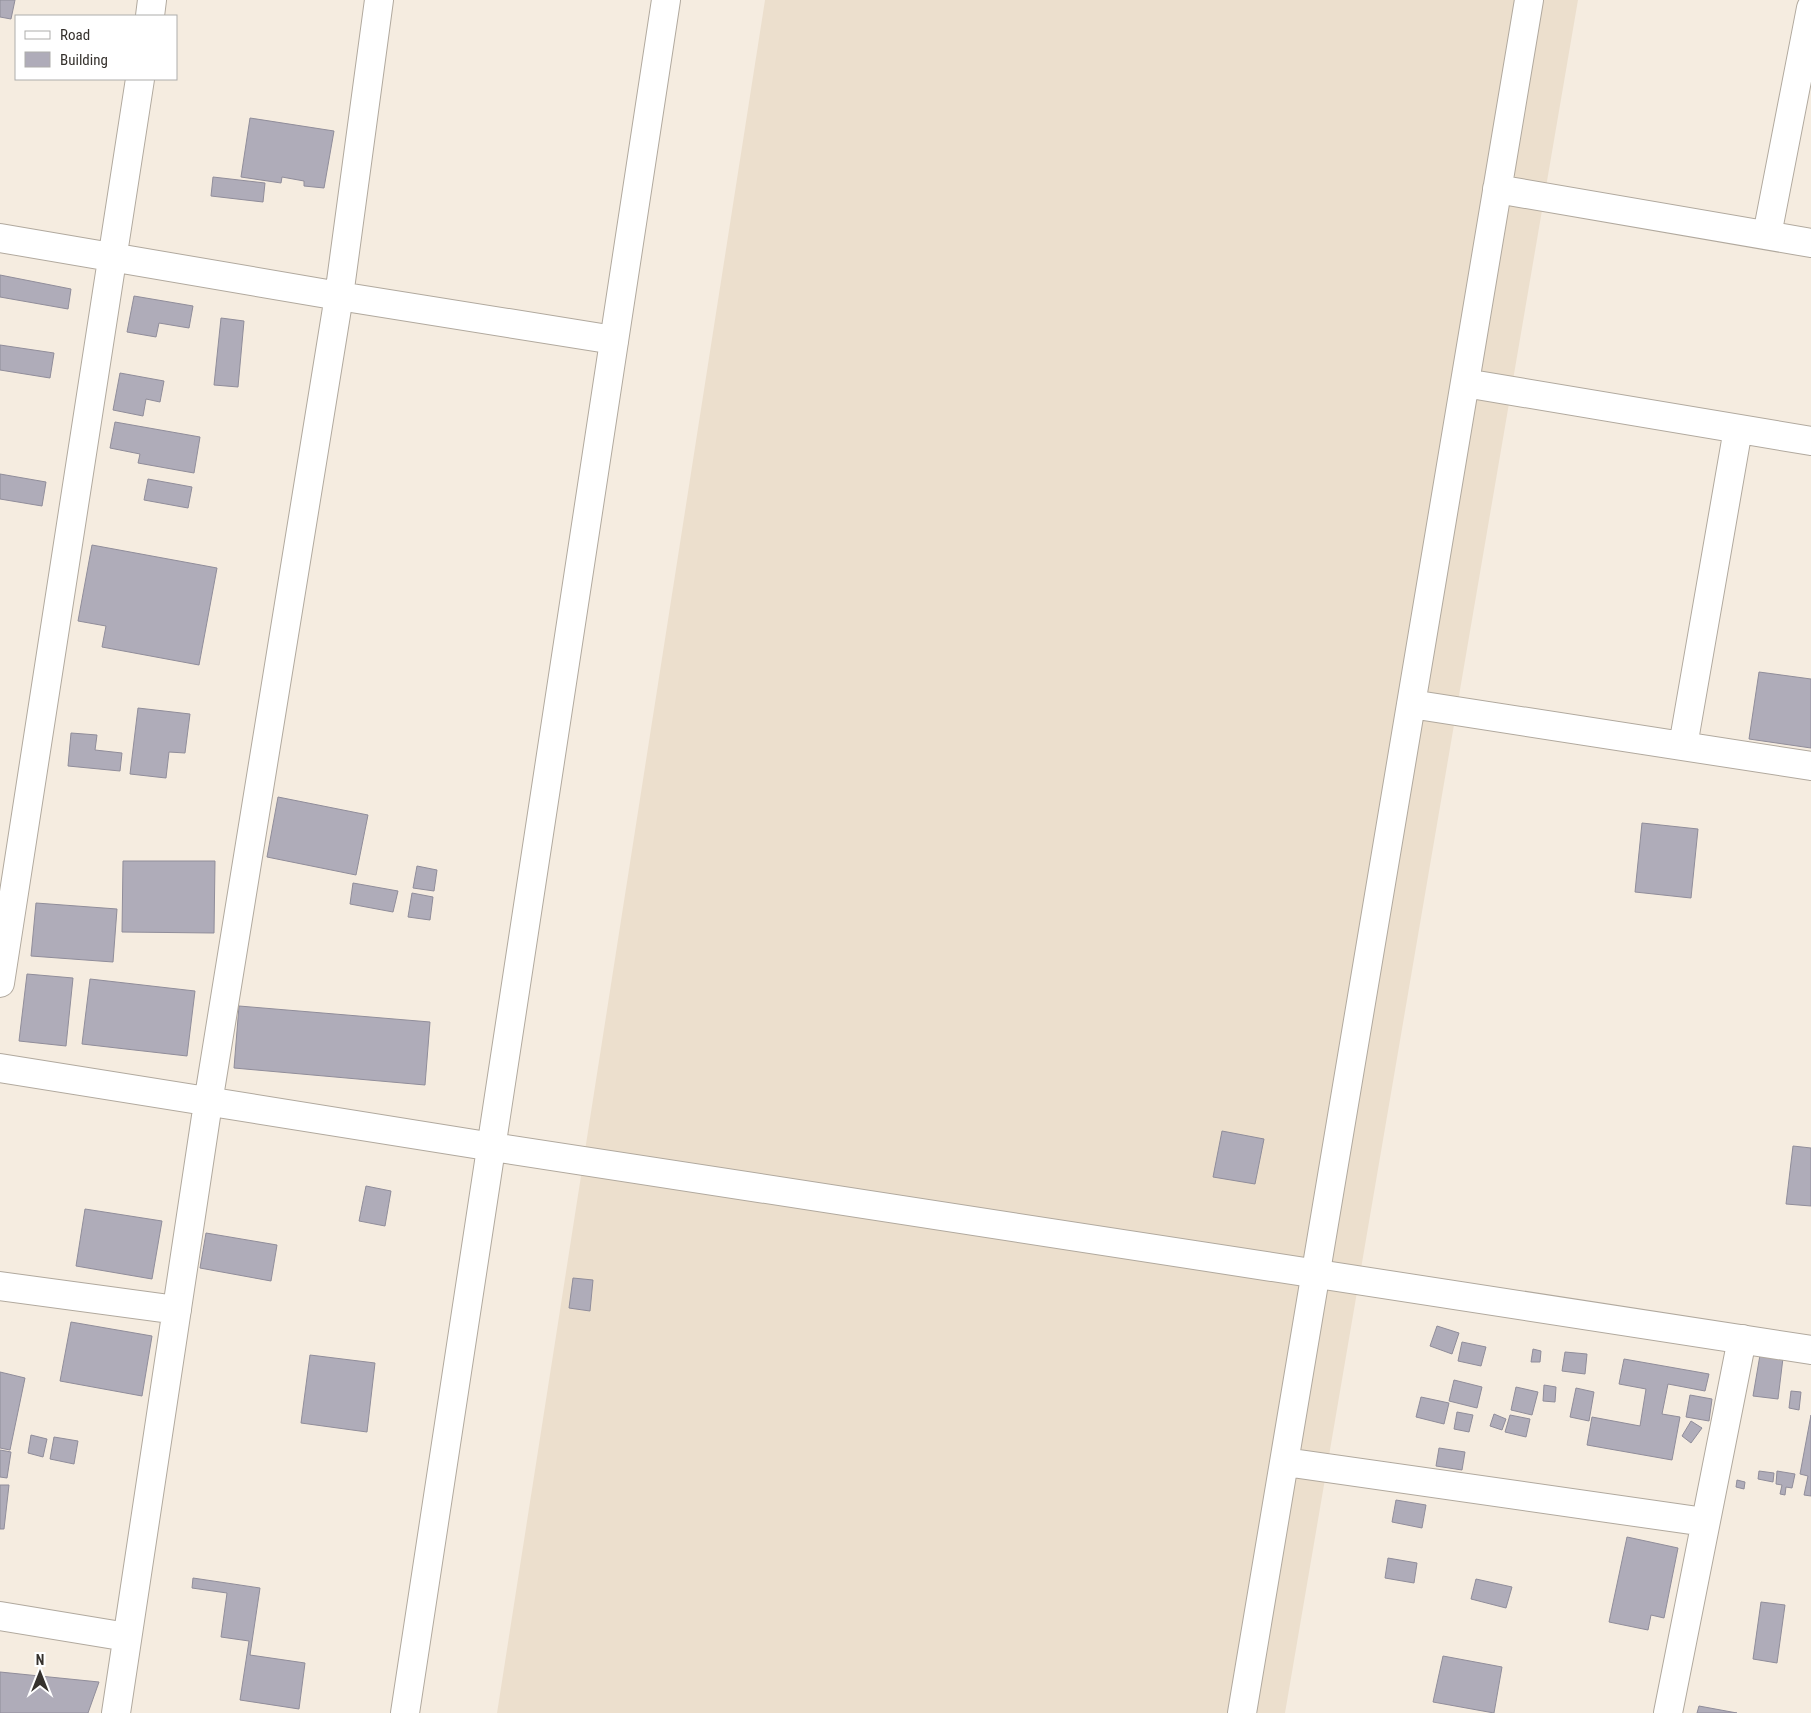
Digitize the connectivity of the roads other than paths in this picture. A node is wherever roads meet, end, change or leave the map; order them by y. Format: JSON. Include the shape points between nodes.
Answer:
{"nodes":[{"id":1,"x":152,"y":0,"type":"edge"},
{"id":2,"x":379,"y":0,"type":"edge"},
{"id":3,"x":666,"y":0,"type":"edge"},
{"id":4,"x":1529,"y":0,"type":"edge"},
{"id":5,"x":1811,"y":8,"type":"edge"},
{"id":6,"x":150,"y":15,"type":"edge"},
{"id":7,"x":140,"y":80,"type":"edge"},
{"id":8,"x":1497,"y":189,"type":"junction"},
{"id":9,"x":1767,"y":235,"type":"junction"},
{"id":10,"x":0,"y":238,"type":"edge"},
{"id":11,"x":1811,"y":243,"type":"edge"},
{"id":12,"x":112,"y":257,"type":"junction"},
{"id":13,"x":339,"y":296,"type":"junction"},
{"id":14,"x":614,"y":340,"type":"junction"},
{"id":15,"x":1465,"y":383,"type":"junction"},
{"id":16,"x":1738,"y":428,"type":"junction"},
{"id":17,"x":1811,"y":441,"type":"edge"},
{"id":18,"x":1411,"y":704,"type":"junction"},
{"id":19,"x":1683,"y":746,"type":"junction"},
{"id":20,"x":1811,"y":766,"type":"edge"},
{"id":21,"x":0,"y":983,"type":"edge"},
{"id":22,"x":0,"y":1068,"type":"edge"},
{"id":23,"x":208,"y":1103,"type":"junction"},
{"id":24,"x":493,"y":1147,"type":"junction"},
{"id":25,"x":1317,"y":1274,"type":"junction"},
{"id":26,"x":0,"y":1286,"type":"edge"},
{"id":27,"x":177,"y":1310,"type":"junction"},
{"id":28,"x":1742,"y":1339,"type":"junction"},
{"id":29,"x":1811,"y":1350,"type":"edge"},
{"id":30,"x":1285,"y":1462,"type":"junction"},
{"id":31,"x":1706,"y":1522,"type":"junction"},
{"id":32,"x":0,"y":1616,"type":"edge"},
{"id":33,"x":127,"y":1637,"type":"junction"},
{"id":34,"x":116,"y":1713,"type":"edge"},
{"id":35,"x":405,"y":1713,"type":"edge"},
{"id":36,"x":1242,"y":1713,"type":"edge"},
{"id":37,"x":1668,"y":1713,"type":"edge"}],
"edges":[{"from":1,"to":6,"type":"street"},
{"from":2,"to":13,"type":"street"},
{"from":3,"to":14,"type":"street"},
{"from":4,"to":8,"type":"street"},
{"from":5,"to":9,"type":"street"},
{"from":7,"to":12,"type":"street"},
{"from":8,"to":9,"type":"street"},
{"from":8,"to":15,"type":"street"},
{"from":9,"to":11,"type":"street"},
{"from":10,"to":12,"type":"street"},
{"from":12,"to":13,"type":"street"},
{"from":12,"to":21,"type":"street"},
{"from":13,"to":14,"type":"street"},
{"from":13,"to":23,"type":"street"},
{"from":14,"to":24,"type":"street"},
{"from":15,"to":16,"type":"street"},
{"from":15,"to":18,"type":"street"},
{"from":16,"to":17,"type":"street"},
{"from":16,"to":19,"type":"street"},
{"from":18,"to":19,"type":"street"},
{"from":18,"to":25,"type":"street"},
{"from":19,"to":20,"type":"street"},
{"from":22,"to":23,"type":"street"},
{"from":23,"to":24,"type":"street"},
{"from":23,"to":27,"type":"street"},
{"from":24,"to":25,"type":"street"},
{"from":24,"to":35,"type":"street"},
{"from":25,"to":28,"type":"street"},
{"from":25,"to":30,"type":"street"},
{"from":26,"to":27,"type":"street"},
{"from":27,"to":33,"type":"street"},
{"from":28,"to":29,"type":"street"},
{"from":28,"to":31,"type":"street"},
{"from":30,"to":31,"type":"street"},
{"from":30,"to":36,"type":"street"},
{"from":31,"to":37,"type":"street"},
{"from":32,"to":33,"type":"street"},
{"from":33,"to":34,"type":"street"}]}
